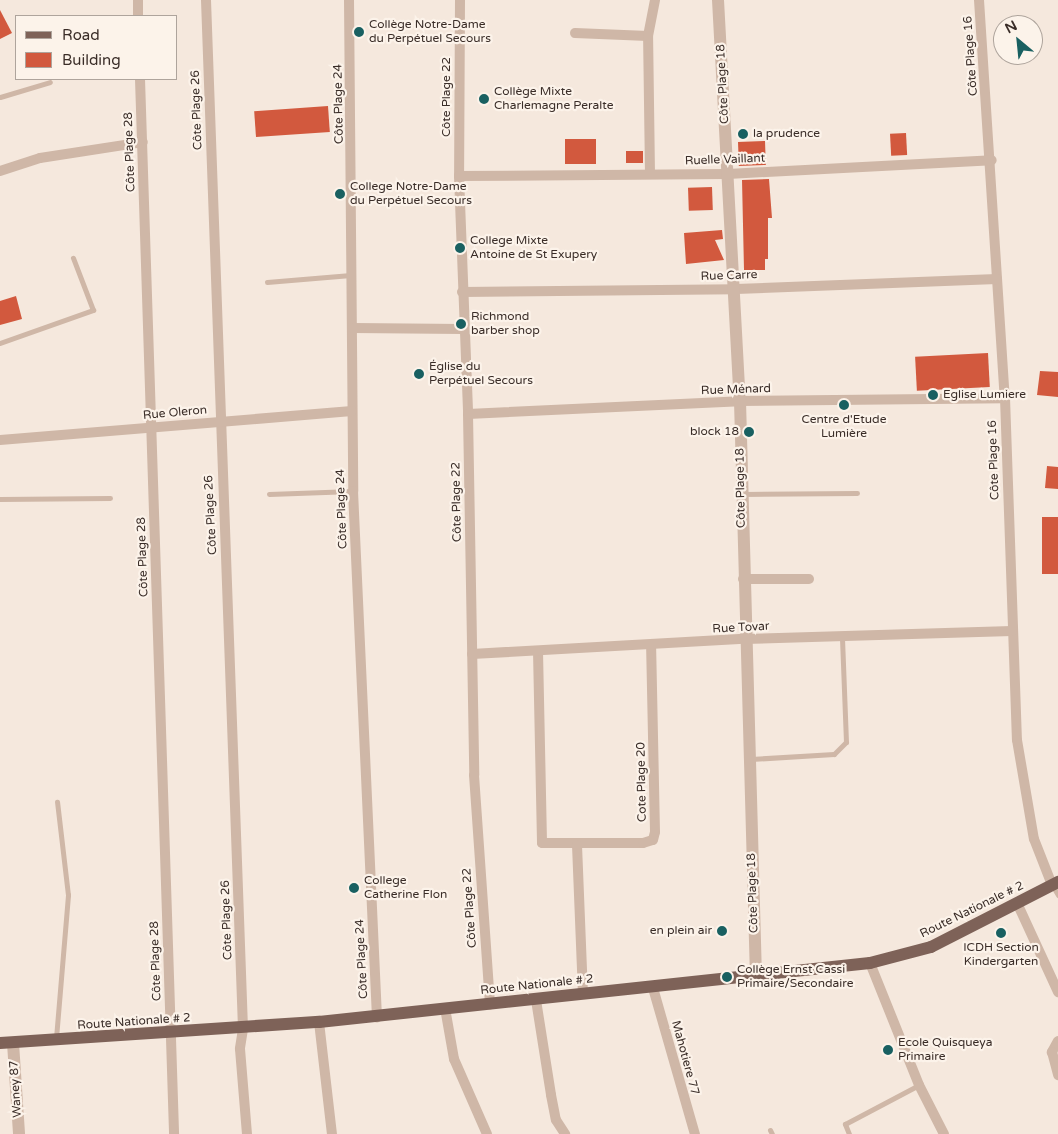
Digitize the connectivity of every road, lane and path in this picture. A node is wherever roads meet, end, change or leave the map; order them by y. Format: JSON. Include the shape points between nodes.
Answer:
{"nodes":[{"id":1,"x":138,"y":0,"type":"edge"},
{"id":2,"x":206,"y":0,"type":"edge"},
{"id":3,"x":349,"y":0,"type":"edge"},
{"id":4,"x":460,"y":0,"type":"edge"},
{"id":5,"x":655,"y":0,"type":"edge"},
{"id":6,"x":718,"y":0,"type":"edge"},
{"id":7,"x":979,"y":0,"type":"edge"},
{"id":8,"x":984,"y":0,"type":"edge"},
{"id":9,"x":138,"y":15,"type":"edge"},
{"id":10,"x":575,"y":33,"type":"dead end"},
{"id":11,"x":648,"y":36,"type":"junction"},
{"id":12,"x":140,"y":80,"type":"edge"},
{"id":13,"x":50,"y":82,"type":"dead end"},
{"id":14,"x":0,"y":97,"type":"edge"},
{"id":15,"x":143,"y":142,"type":"junction"},
{"id":16,"x":992,"y":160,"type":"junction"},
{"id":17,"x":0,"y":171,"type":"edge"},
{"id":18,"x":650,"y":174,"type":"junction"},
{"id":19,"x":728,"y":174,"type":"junction"},
{"id":20,"x":459,"y":176,"type":"junction"},
{"id":21,"x":73,"y":258,"type":"dead end"},
{"id":22,"x":354,"y":275,"type":"junction"},
{"id":23,"x":997,"y":279,"type":"junction"},
{"id":24,"x":267,"y":282,"type":"dead end"},
{"id":25,"x":736,"y":289,"type":"junction"},
{"id":26,"x":462,"y":292,"type":"junction"},
{"id":27,"x":353,"y":328,"type":"junction"},
{"id":28,"x":463,"y":329,"type":"junction"},
{"id":29,"x":0,"y":342,"type":"edge"},
{"id":30,"x":1005,"y":398,"type":"junction"},
{"id":31,"x":740,"y":401,"type":"junction"},
{"id":32,"x":352,"y":411,"type":"junction"},
{"id":33,"x":468,"y":414,"type":"junction"},
{"id":34,"x":219,"y":422,"type":"junction"},
{"id":35,"x":150,"y":427,"type":"junction"},
{"id":36,"x":0,"y":440,"type":"edge"},
{"id":37,"x":353,"y":491,"type":"junction"},
{"id":38,"x":858,"y":493,"type":"dead end"},
{"id":39,"x":269,"y":494,"type":"dead end"},
{"id":40,"x":741,"y":494,"type":"junction"},
{"id":41,"x":110,"y":498,"type":"dead end"},
{"id":42,"x":0,"y":499,"type":"edge"},
{"id":43,"x":743,"y":579,"type":"junction"},
{"id":44,"x":809,"y":579,"type":"dead end"},
{"id":45,"x":1012,"y":631,"type":"junction"},
{"id":46,"x":842,"y":636,"type":"junction"},
{"id":47,"x":744,"y":639,"type":"junction"},
{"id":48,"x":651,"y":646,"type":"junction"},
{"id":49,"x":538,"y":651,"type":"junction"},
{"id":50,"x":472,"y":654,"type":"junction"},
{"id":51,"x":748,"y":759,"type":"junction"},
{"id":52,"x":57,"y":802,"type":"dead end"},
{"id":53,"x":577,"y":845,"type":"junction"},
{"id":54,"x":1056,"y":888,"type":"edge"},
{"id":55,"x":1018,"y":905,"type":"junction"},
{"id":56,"x":870,"y":963,"type":"junction"},
{"id":57,"x":756,"y":977,"type":"junction"},
{"id":58,"x":653,"y":988,"type":"junction"},
{"id":59,"x":1058,"y":992,"type":"edge"},
{"id":60,"x":583,"y":994,"type":"junction"},
{"id":61,"x":536,"y":1000,"type":"junction"},
{"id":62,"x":490,"y":1004,"type":"junction"},
{"id":63,"x":445,"y":1008,"type":"junction"},
{"id":64,"x":377,"y":1017,"type":"junction"},
{"id":65,"x":319,"y":1022,"type":"junction"},
{"id":66,"x":243,"y":1029,"type":"junction"},
{"id":67,"x":171,"y":1033,"type":"junction"},
{"id":68,"x":56,"y":1041,"type":"junction"},
{"id":69,"x":1058,"y":1041,"type":"edge"},
{"id":70,"x":6,"y":1043,"type":"edge"},
{"id":71,"x":1058,"y":1075,"type":"edge"},
{"id":72,"x":920,"y":1085,"type":"junction"},
{"id":73,"x":19,"y":1134,"type":"edge"},
{"id":74,"x":174,"y":1134,"type":"edge"},
{"id":75,"x":247,"y":1134,"type":"edge"},
{"id":76,"x":332,"y":1134,"type":"edge"},
{"id":77,"x":487,"y":1134,"type":"edge"},
{"id":78,"x":565,"y":1134,"type":"edge"},
{"id":79,"x":695,"y":1134,"type":"edge"},
{"id":80,"x":849,"y":1134,"type":"edge"},
{"id":81,"x":944,"y":1134,"type":"edge"}],
"edges":[{"from":1,"to":9,"type":"street"},
{"from":2,"to":34,"type":"street","name":"Côte Plage 26"},
{"from":3,"to":22,"type":"street","name":"Côte Plage 24"},
{"from":4,"to":20,"type":"street","name":"Côte Plage 22"},
{"from":5,"to":11,"type":"street"},
{"from":6,"to":19,"type":"street","name":"Côte Plage 18"},
{"from":7,"to":8,"type":"lane"},
{"from":7,"to":16,"type":"street","name":"Côte Plage 16"},
{"from":10,"to":11,"type":"street"},
{"from":11,"to":18,"type":"street"},
{"from":12,"to":15,"type":"street","name":"Côte Plage 28"},
{"from":13,"to":14,"type":"lane"},
{"from":15,"to":17,"type":"street","via":[[40,158]]},
{"from":15,"to":35,"type":"street","name":"Côte Plage 28"},
{"from":16,"to":19,"type":"street","name":"Ruelle Vaillant"},
{"from":16,"to":23,"type":"street","name":"Côte Plage 16"},
{"from":18,"to":19,"type":"street","name":"Ruelle Vaillant"},
{"from":18,"to":20,"type":"street","name":"Ruelle Vaillant"},
{"from":19,"to":25,"type":"street","name":"Côte Plage 18"},
{"from":20,"to":26,"type":"street","name":"Côte Plage 22"},
{"from":21,"to":29,"type":"lane","via":[[93,310]]},
{"from":22,"to":24,"type":"lane"},
{"from":22,"to":27,"type":"street","name":"Côte Plage 24"},
{"from":23,"to":25,"type":"street","name":"Rue Carre"},
{"from":23,"to":30,"type":"street","name":"Côte Plage 16"},
{"from":25,"to":26,"type":"street","name":"Rue Carre"},
{"from":25,"to":31,"type":"street","name":"Côte Plage 18"},
{"from":26,"to":28,"type":"street","name":"Côte Plage 22"},
{"from":27,"to":28,"type":"street"},
{"from":27,"to":32,"type":"street","name":"Côte Plage 24"},
{"from":28,"to":33,"type":"street","name":"Côte Plage 22"},
{"from":30,"to":31,"type":"street","name":"Rue Ménard"},
{"from":30,"to":45,"type":"street","name":"Côte Plage 16"},
{"from":31,"to":33,"type":"street","name":"Rue Ménard"},
{"from":31,"to":40,"type":"street","name":"Côte Plage 18"},
{"from":32,"to":34,"type":"street","name":"Rue Oleron"},
{"from":32,"to":37,"type":"street","name":"Côte Plage 24"},
{"from":33,"to":50,"type":"street","name":"Côte Plage 22"},
{"from":34,"to":35,"type":"street","name":"Rue Oleron"},
{"from":34,"to":66,"type":"street","name":"Côte Plage 26"},
{"from":35,"to":36,"type":"street","name":"Rue Oleron"},
{"from":35,"to":67,"type":"street","name":"Côte Plage 28"},
{"from":37,"to":39,"type":"lane"},
{"from":37,"to":64,"type":"street","name":"Côte Plage 24"},
{"from":38,"to":40,"type":"lane"},
{"from":40,"to":43,"type":"street","name":"Côte Plage 18"},
{"from":41,"to":42,"type":"lane"},
{"from":43,"to":44,"type":"street"},
{"from":43,"to":47,"type":"street","name":"Côte Plage 18"},
{"from":45,"to":46,"type":"street","name":"Rue Tovar"},
{"from":45,"to":54,"type":"street","name":"Côte Plage 16","via":[[1017,740],[1034,839]]},
{"from":46,"to":47,"type":"street","name":"Rue Tovar"},
{"from":46,"to":51,"type":"lane","via":[[846,742],[841,749],[834,754]]},
{"from":47,"to":48,"type":"street","name":"Rue Tovar"},
{"from":47,"to":51,"type":"street","name":"Côte Plage 18"},
{"from":48,"to":49,"type":"street","name":"Rue Tovar"},
{"from":48,"to":53,"type":"street","name":"Cote Plage 20","via":[[654,836],[648,842]]},
{"from":49,"to":50,"type":"street","name":"Rue Tovar"},
{"from":49,"to":53,"type":"street","name":"Cote Plage 20","via":[[539,838],[546,846]]},
{"from":50,"to":62,"type":"street","name":"Côte Plage 22","via":[[474,775]]},
{"from":51,"to":57,"type":"street","name":"Côte Plage 18"},
{"from":52,"to":68,"type":"lane","via":[[68,895]]},
{"from":53,"to":60,"type":"street"},
{"from":54,"to":55,"type":"main road","name":"Route Nationale # 2"},
{"from":55,"to":56,"type":"main road","name":"Route Nationale # 2","via":[[931,947]]},
{"from":55,"to":59,"type":"street"},
{"from":56,"to":57,"type":"main road","name":"Route Nationale # 2"},
{"from":56,"to":72,"type":"street"},
{"from":57,"to":58,"type":"main road","name":"Route Nationale # 2"},
{"from":58,"to":60,"type":"main road","name":"Route Nationale # 2"},
{"from":58,"to":79,"type":"street","name":"Mahotiere 77"},
{"from":60,"to":61,"type":"main road","name":"Route Nationale # 2"},
{"from":61,"to":62,"type":"main road","name":"Route Nationale # 2"},
{"from":61,"to":78,"type":"street","via":[[556,1120]]},
{"from":62,"to":63,"type":"main road","name":"Route Nationale # 2"},
{"from":63,"to":64,"type":"main road","name":"Route Nationale # 2"},
{"from":63,"to":77,"type":"street","via":[[454,1059]]},
{"from":64,"to":65,"type":"main road","name":"Route Nationale # 2"},
{"from":65,"to":66,"type":"main road","name":"Route Nationale # 2"},
{"from":65,"to":76,"type":"street"},
{"from":66,"to":67,"type":"main road","name":"Route Nationale # 2"},
{"from":66,"to":75,"type":"street","name":"Côte Plage 26","via":[[240,1049]]},
{"from":67,"to":68,"type":"main road","name":"Route Nationale # 2"},
{"from":67,"to":74,"type":"street","name":"Côte Plage 28"},
{"from":68,"to":70,"type":"main road","name":"Route Nationale # 2"},
{"from":69,"to":71,"type":"street","via":[[1052,1052]]},
{"from":70,"to":73,"type":"street","name":"Waney 87"},
{"from":72,"to":80,"type":"lane","via":[[845,1124]]},
{"from":72,"to":81,"type":"street"}]}
